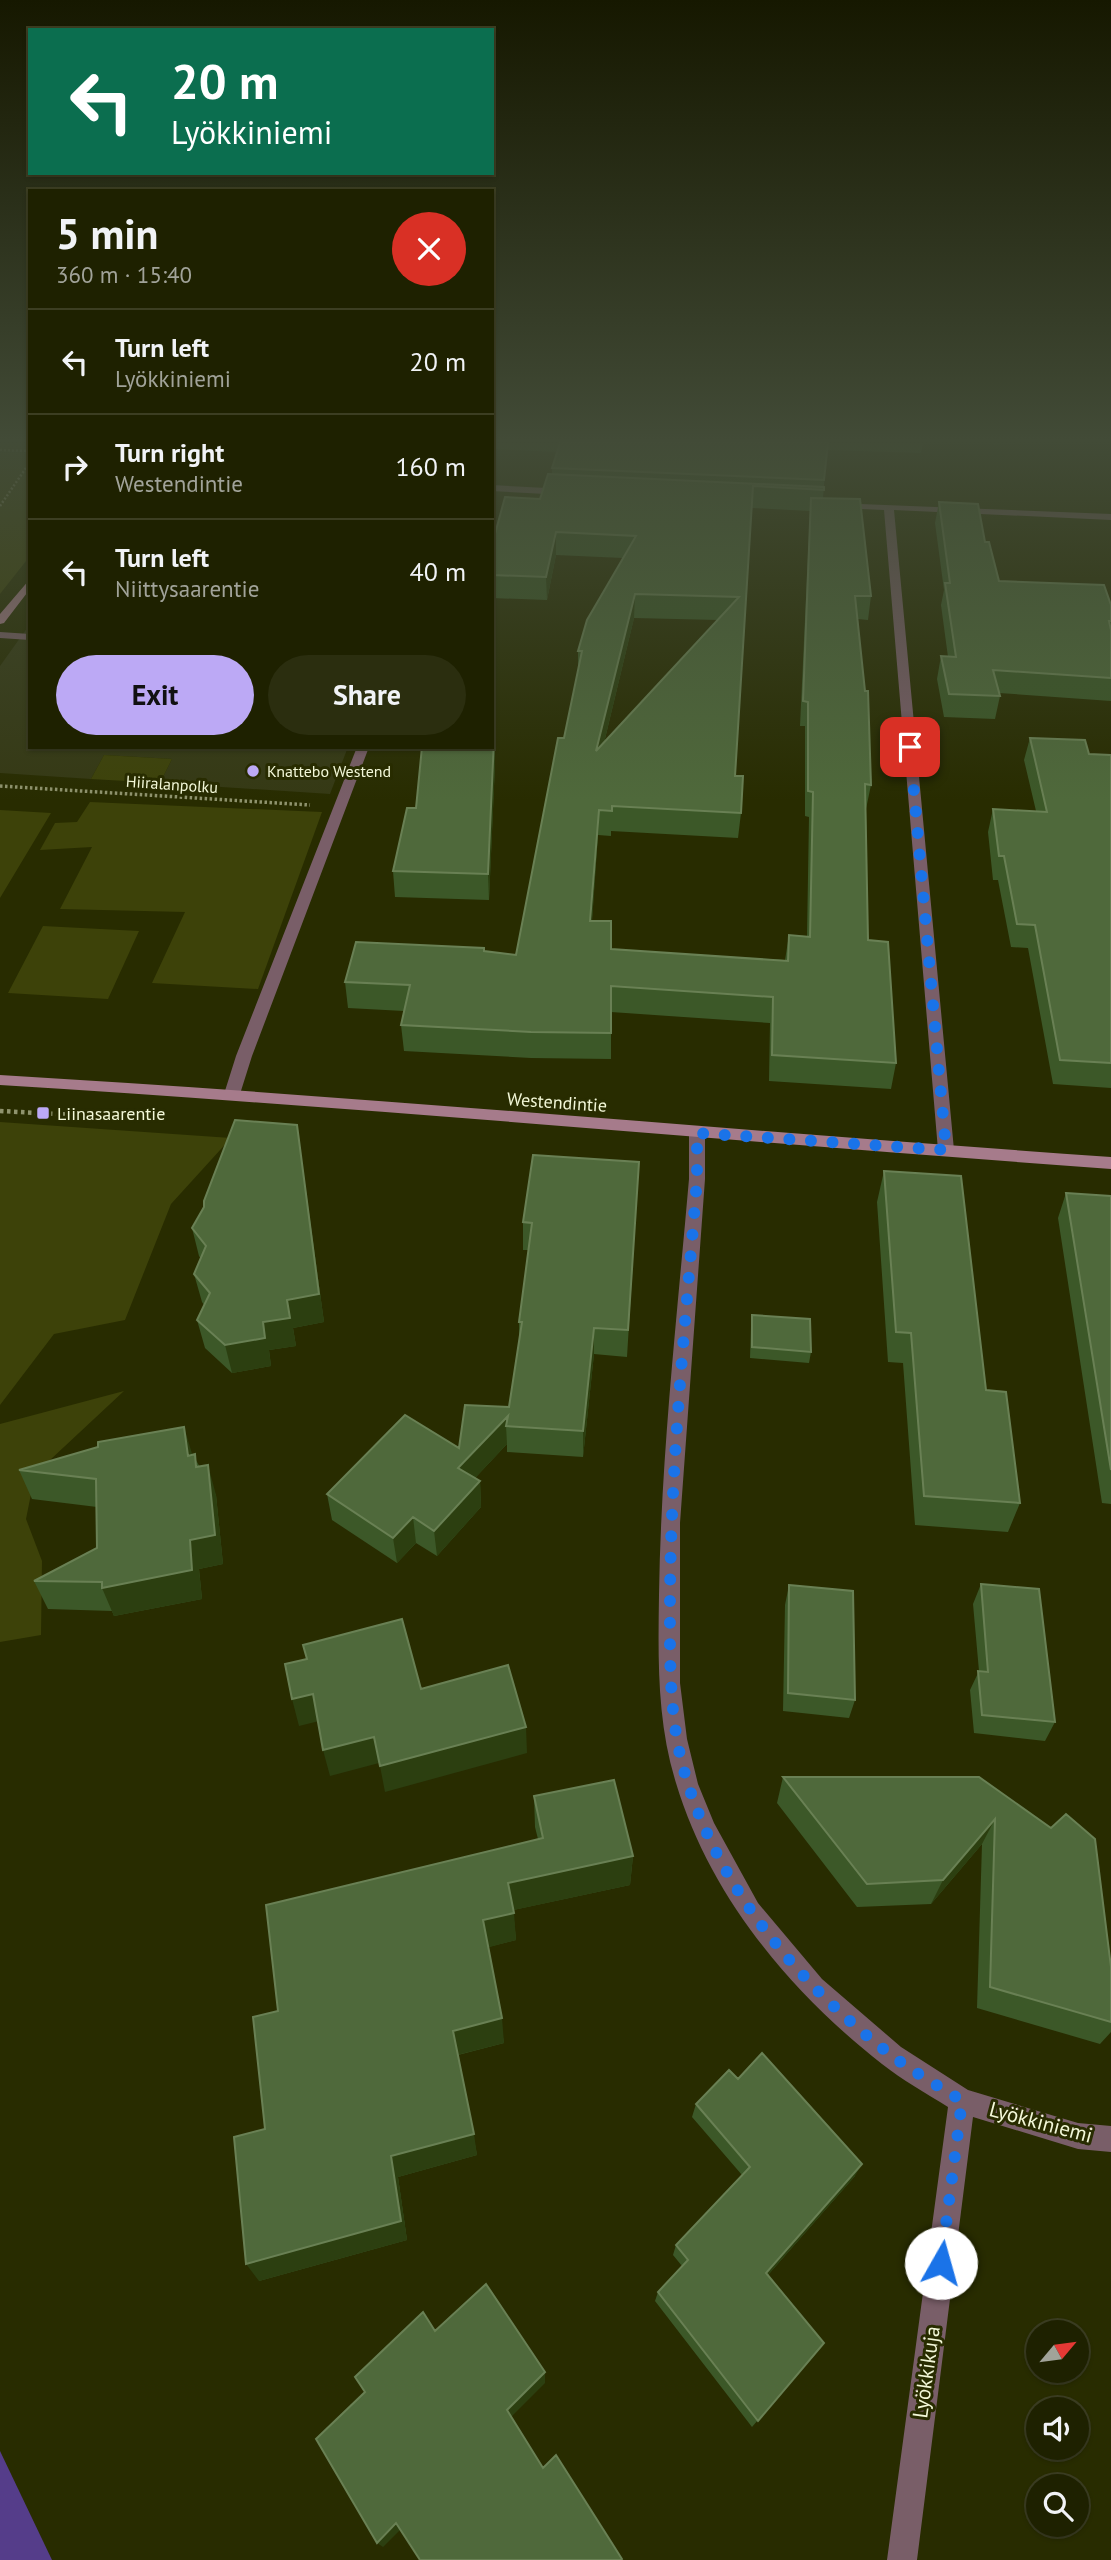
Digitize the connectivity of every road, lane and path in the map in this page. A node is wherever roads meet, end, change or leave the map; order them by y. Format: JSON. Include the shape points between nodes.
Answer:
{"nodes":[{"id":1,"x":894,"y":562,"type":"edge"},
{"id":2,"x":28,"y":585,"type":"edge"},
{"id":3,"x":0,"y":621,"type":"edge"},
{"id":4,"x":0,"y":635,"type":"edge"},
{"id":5,"x":28,"y":637,"type":"edge"},
{"id":6,"x":362,"y":749,"type":"edge"},
{"id":7,"x":0,"y":786,"type":"edge"},
{"id":8,"x":342,"y":807,"type":"junction"},
{"id":9,"x":0,"y":1080,"type":"edge"},
{"id":10,"x":232,"y":1094,"type":"junction"},
{"id":11,"x":697,"y":1133,"type":"junction"},
{"id":12,"x":946,"y":1150,"type":"junction"},
{"id":13,"x":1111,"y":1163,"type":"edge"},
{"id":14,"x":962,"y":2101,"type":"junction"},
{"id":15,"x":1111,"y":2139,"type":"edge"},
{"id":16,"x":902,"y":2560,"type":"edge"}],
"edges":[{"from":1,"to":12,"type":"street"},
{"from":2,"to":3,"type":"street"},
{"from":4,"to":5,"type":"street"},
{"from":6,"to":8,"type":"street"},
{"from":7,"to":8,"type":"path","name":"Hiiralanpolku"},
{"from":8,"to":10,"type":"street"},
{"from":9,"to":10,"type":"street","name":"Westendintie"},
{"from":10,"to":11,"type":"street","name":"Westendintie"},
{"from":11,"to":12,"type":"street","name":"Westendintie"},
{"from":11,"to":14,"type":"street","name":"Lyökkiniemi","via":[[670,1523],[669,1683],[687,1784],[705,1830],[750,1911],[813,1988],[892,2056]]},
{"from":12,"to":13,"type":"street","name":"Westendintie"},
{"from":14,"to":15,"type":"street","name":"Lyökkiniemi","via":[[1078,2136]]},
{"from":14,"to":16,"type":"street","name":"Lyökkikuja"}]}
